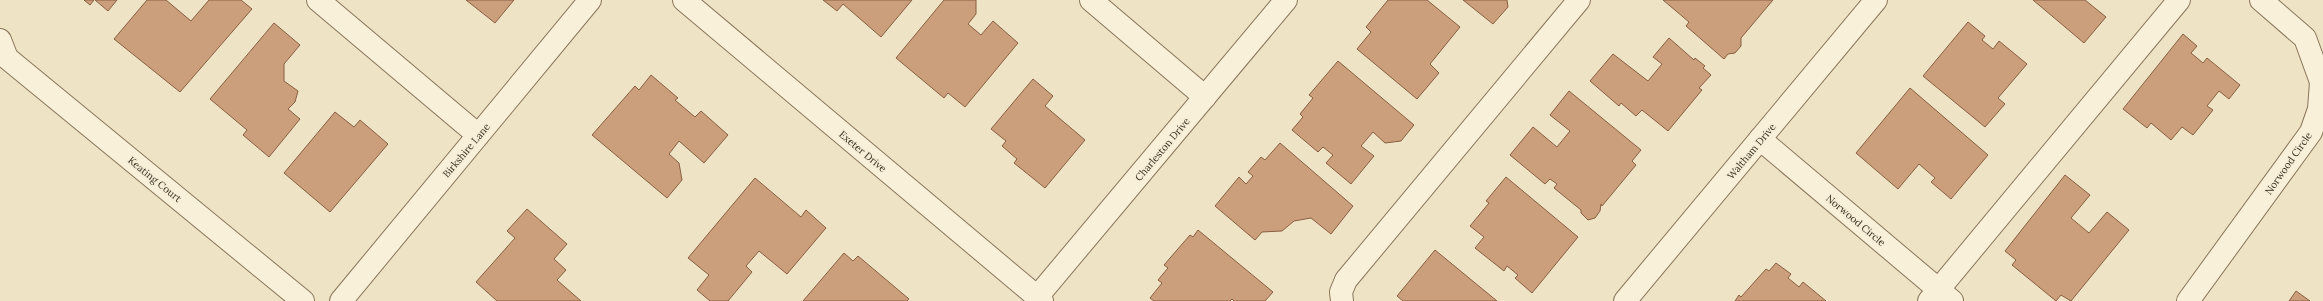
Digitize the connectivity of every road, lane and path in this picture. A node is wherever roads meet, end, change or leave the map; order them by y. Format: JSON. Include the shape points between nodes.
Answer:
{"nodes":[{"id":1,"x":318,"y":0,"type":"edge"},
{"id":2,"x":590,"y":0,"type":"edge"},
{"id":3,"x":684,"y":0,"type":"edge"},
{"id":4,"x":1091,"y":0,"type":"edge"},
{"id":5,"x":1286,"y":0,"type":"edge"},
{"id":6,"x":1579,"y":0,"type":"edge"},
{"id":7,"x":1876,"y":0,"type":"edge"},
{"id":8,"x":2179,"y":0,"type":"edge"},
{"id":9,"x":2261,"y":0,"type":"edge"},
{"id":10,"x":4,"y":49,"type":"edge"},
{"id":11,"x":1205,"y":97,"type":"junction"},
{"id":12,"x":478,"y":135,"type":"junction"},
{"id":13,"x":1760,"y":139,"type":"junction"},
{"id":14,"x":1940,"y":297,"type":"edge"},
{"id":15,"x":1040,"y":299,"type":"edge"},
{"id":16,"x":303,"y":301,"type":"edge"},
{"id":17,"x":341,"y":301,"type":"edge"},
{"id":18,"x":1342,"y":301,"type":"edge"},
{"id":19,"x":1625,"y":301,"type":"edge"},
{"id":20,"x":2188,"y":301,"type":"edge"}],
"edges":[{"from":1,"to":12,"type":"street"},
{"from":2,"to":12,"type":"street","name":"Birkshire Lane"},
{"from":3,"to":15,"type":"street","name":"Exeter Drive"},
{"from":4,"to":11,"type":"street"},
{"from":5,"to":11,"type":"street","name":"Charleston Drive"},
{"from":6,"to":18,"type":"street","via":[[1346,280],[1341,292]]},
{"from":7,"to":13,"type":"street","name":"Waltham Drive"},
{"from":8,"to":14,"type":"street"},
{"from":9,"to":20,"type":"street","name":"Norwood Circle","via":[[2305,38],[2321,82],[2319,109],[2311,132]]},
{"from":10,"to":16,"type":"street","name":"Keating Court"},
{"from":11,"to":15,"type":"street","name":"Charleston Drive"},
{"from":12,"to":17,"type":"street","name":"Birkshire Lane"},
{"from":13,"to":14,"type":"street","name":"Norwood Circle"},
{"from":13,"to":19,"type":"street","name":"Waltham Drive"}]}
